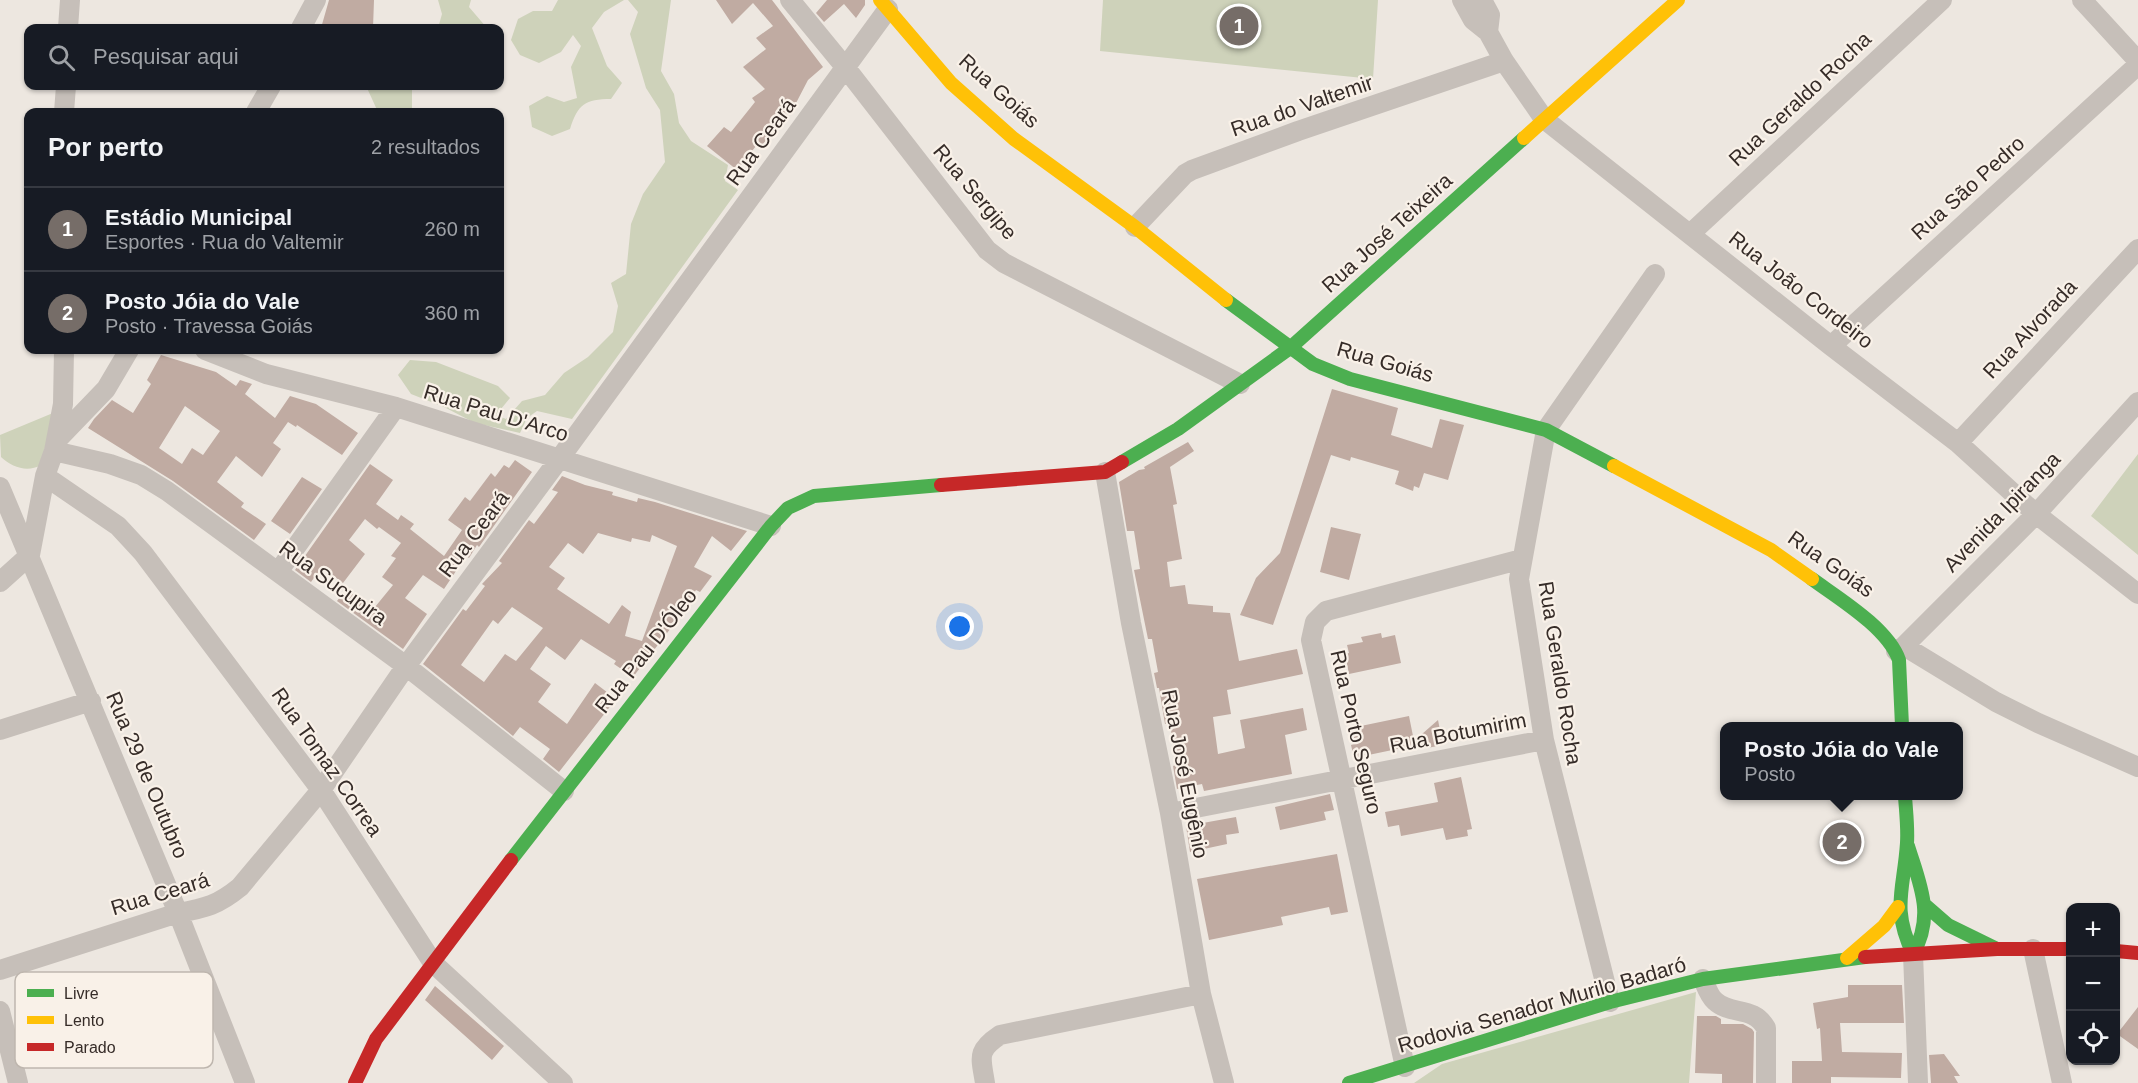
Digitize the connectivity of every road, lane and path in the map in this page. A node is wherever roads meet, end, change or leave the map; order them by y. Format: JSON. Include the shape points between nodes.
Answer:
{"nodes":[{"id":1,"x":70,"y":0,"type":"edge"},
{"id":2,"x":316,"y":0,"type":"edge"},
{"id":3,"x":790,"y":0,"type":"edge"},
{"id":4,"x":1462,"y":0,"type":"edge"},
{"id":5,"x":1482,"y":0,"type":"edge"},
{"id":6,"x":1678,"y":0,"type":"edge"},
{"id":7,"x":1942,"y":0,"type":"edge"},
{"id":8,"x":2082,"y":0,"type":"edge"},
{"id":9,"x":887,"y":3,"type":"edge"},
{"id":10,"x":68,"y":24,"type":"edge"},
{"id":11,"x":303,"y":24,"type":"edge"},
{"id":12,"x":1488,"y":32,"type":"junction"},
{"id":13,"x":1504,"y":61,"type":"junction"},
{"id":14,"x":2138,"y":63,"type":"edge"},
{"id":15,"x":845,"y":67,"type":"junction"},
{"id":16,"x":66,"y":90,"type":"edge"},
{"id":17,"x":269,"y":90,"type":"edge"},
{"id":18,"x":64,"y":108,"type":"edge"},
{"id":19,"x":258,"y":108,"type":"edge"},
{"id":20,"x":1544,"y":119,"type":"junction"},
{"id":21,"x":1135,"y":227,"type":"junction"},
{"id":22,"x":1690,"y":234,"type":"junction"},
{"id":23,"x":2138,"y":249,"type":"edge"},
{"id":24,"x":1655,"y":274,"type":"dead end"},
{"id":25,"x":1831,"y":346,"type":"junction"},
{"id":26,"x":1290,"y":348,"type":"junction"},
{"id":27,"x":64,"y":354,"type":"edge"},
{"id":28,"x":127,"y":354,"type":"edge"},
{"id":29,"x":215,"y":354,"type":"edge"},
{"id":30,"x":1240,"y":384,"type":"junction"},
{"id":31,"x":2138,"y":402,"type":"edge"},
{"id":32,"x":396,"y":407,"type":"junction"},
{"id":33,"x":1546,"y":430,"type":"junction"},
{"id":34,"x":1958,"y":443,"type":"junction"},
{"id":35,"x":56,"y":446,"type":"junction"},
{"id":36,"x":560,"y":458,"type":"junction"},
{"id":37,"x":1105,"y":472,"type":"junction"},
{"id":38,"x":45,"y":476,"type":"junction"},
{"id":39,"x":0,"y":487,"type":"edge"},
{"id":40,"x":2036,"y":513,"type":"junction"},
{"id":41,"x":771,"y":526,"type":"junction"},
{"id":42,"x":30,"y":555,"type":"junction"},
{"id":43,"x":1522,"y":559,"type":"junction"},
{"id":44,"x":278,"y":572,"type":"junction"},
{"id":45,"x":0,"y":582,"type":"edge"},
{"id":46,"x":2138,"y":594,"type":"edge"},
{"id":47,"x":1900,"y":652,"type":"junction"},
{"id":48,"x":405,"y":666,"type":"junction"},
{"id":49,"x":91,"y":701,"type":"junction"},
{"id":50,"x":1902,"y":722,"type":"edge"},
{"id":51,"x":0,"y":730,"type":"edge"},
{"id":52,"x":1544,"y":740,"type":"junction"},
{"id":53,"x":2138,"y":767,"type":"edge"},
{"id":54,"x":1342,"y":781,"type":"junction"},
{"id":55,"x":321,"y":790,"type":"junction"},
{"id":56,"x":564,"y":791,"type":"junction"},
{"id":57,"x":1905,"y":800,"type":"edge"},
{"id":58,"x":1170,"y":813,"type":"junction"},
{"id":59,"x":1908,"y":846,"type":"junction"},
{"id":60,"x":1925,"y":905,"type":"junction"},
{"id":61,"x":1898,"y":906,"type":"junction"},
{"id":62,"x":178,"y":913,"type":"junction"},
{"id":63,"x":2033,"y":948,"type":"junction"},
{"id":64,"x":1997,"y":949,"type":"junction"},
{"id":65,"x":2066,"y":949,"type":"edge"},
{"id":66,"x":2120,"y":951,"type":"edge"},
{"id":67,"x":2138,"y":953,"type":"edge"},
{"id":68,"x":1913,"y":954,"type":"junction"},
{"id":69,"x":1848,"y":958,"type":"junction"},
{"id":70,"x":434,"y":963,"type":"junction"},
{"id":71,"x":0,"y":970,"type":"edge"},
{"id":72,"x":201,"y":972,"type":"edge"},
{"id":73,"x":1703,"y":979,"type":"junction"},
{"id":74,"x":1201,"y":994,"type":"junction"},
{"id":75,"x":1610,"y":1002,"type":"junction"},
{"id":76,"x":213,"y":1003,"type":"edge"},
{"id":77,"x":0,"y":1011,"type":"edge"},
{"id":78,"x":1405,"y":1067,"type":"junction"},
{"id":79,"x":18,"y":1083,"type":"edge"},
{"id":80,"x":244,"y":1083,"type":"edge"},
{"id":81,"x":355,"y":1083,"type":"edge"},
{"id":82,"x":563,"y":1083,"type":"edge"},
{"id":83,"x":985,"y":1083,"type":"edge"},
{"id":84,"x":1224,"y":1083,"type":"edge"},
{"id":85,"x":1349,"y":1083,"type":"edge"},
{"id":86,"x":1766,"y":1083,"type":"edge"},
{"id":87,"x":1918,"y":1083,"type":"edge"},
{"id":88,"x":2062,"y":1083,"type":"edge"}],
"edges":[{"from":1,"to":10,"type":"street"},
{"from":2,"to":11,"type":"street"},
{"from":3,"to":15,"type":"street","name":"Rua Sergipe"},
{"from":4,"to":12,"type":"street","name":"Rua João Cordeiro","via":[[1473,20]]},
{"from":5,"to":12,"type":"street","via":[[1490,15]]},
{"from":6,"to":20,"type":"street","name":"Rua José Teixeira"},
{"from":7,"to":22,"type":"street","name":"Rua Geraldo Rocha"},
{"from":8,"to":14,"type":"street"},
{"from":9,"to":15,"type":"street","name":"Rua Ceará"},
{"from":9,"to":21,"type":"street","name":"Rua Goiás","via":[[951,83],[983,112]]},
{"from":12,"to":13,"type":"street","name":"Rua João Cordeiro"},
{"from":13,"to":20,"type":"street","name":"Rua João Cordeiro"},
{"from":13,"to":21,"type":"street","name":"Rua do Valtemir","via":[[1192,170]]},
{"from":14,"to":25,"type":"street","name":"Rua São Pedro"},
{"from":15,"to":30,"type":"street","name":"Rua Sergipe","via":[[987,250],[1004,263]]},
{"from":15,"to":36,"type":"street","name":"Rua Ceará"},
{"from":16,"to":18,"type":"street"},
{"from":17,"to":19,"type":"street"},
{"from":20,"to":22,"type":"street","name":"Rua João Cordeiro"},
{"from":20,"to":26,"type":"street","name":"Rua José Teixeira"},
{"from":21,"to":26,"type":"street","name":"Rua Goiás"},
{"from":22,"to":25,"type":"street","name":"Rua João Cordeiro"},
{"from":23,"to":34,"type":"street","name":"Rua Alvorada"},
{"from":24,"to":33,"type":"street","name":"Rua Geraldo Rocha"},
{"from":25,"to":34,"type":"street","name":"Rua João Cordeiro"},
{"from":26,"to":30,"type":"street","name":"Rua José Teixeira"},
{"from":26,"to":33,"type":"street","name":"Rua Goiás","via":[[1313,364],[1350,379]]},
{"from":27,"to":35,"type":"street","via":[[63,404]]},
{"from":28,"to":35,"type":"street","via":[[106,388]]},
{"from":29,"to":32,"type":"street","name":"Rua Pau D'Arco","via":[[266,374]]},
{"from":30,"to":37,"type":"street","name":"Rua José Teixeira","via":[[1178,429]]},
{"from":31,"to":40,"type":"street","name":"Avenida Ipiranga"},
{"from":32,"to":36,"type":"street","name":"Rua Pau D'Arco"},
{"from":32,"to":44,"type":"street"},
{"from":33,"to":43,"type":"street","name":"Rua Geraldo Rocha"},
{"from":33,"to":47,"type":"street","name":"Rua Goiás","via":[[1771,549],[1865,617]]},
{"from":34,"to":40,"type":"street","name":"Rua João Cordeiro"},
{"from":35,"to":38,"type":"street"},
{"from":35,"to":44,"type":"street","name":"Rua Sucupira","via":[[141,475]]},
{"from":36,"to":41,"type":"street","name":"Rua Pau D'Arco"},
{"from":36,"to":48,"type":"street","name":"Rua Ceará"},
{"from":37,"to":41,"type":"street","name":"Rua Pau D'Óleo","via":[[814,496],[788,508]]},
{"from":37,"to":58,"type":"street","name":"Rua José Eugênio"},
{"from":38,"to":42,"type":"street"},
{"from":38,"to":55,"type":"street","name":"Rua Tomaz Correa","via":[[118,526],[143,553]]},
{"from":39,"to":42,"type":"street","name":"Rua 29 de Outubro"},
{"from":40,"to":46,"type":"street","name":"Rua João Cordeiro"},
{"from":40,"to":47,"type":"street","name":"Avenida Ipiranga"},
{"from":41,"to":56,"type":"street","name":"Rua Pau D'Óleo"},
{"from":42,"to":45,"type":"street"},
{"from":42,"to":49,"type":"street","name":"Rua 29 de Outubro"},
{"from":43,"to":52,"type":"street","name":"Rua Geraldo Rocha","via":[[1519,579]]},
{"from":43,"to":54,"type":"street","name":"Rua Porto Seguro","via":[[1326,611],[1315,622],[1311,640]]},
{"from":44,"to":48,"type":"street","name":"Rua Sucupira"},
{"from":47,"to":50,"type":"street"},
{"from":47,"to":53,"type":"street","name":"Rua Goiás","via":[[2037,723]]},
{"from":48,"to":55,"type":"street","name":"Rua Ceará"},
{"from":48,"to":56,"type":"street","name":"Rua Sucupira"},
{"from":49,"to":51,"type":"street"},
{"from":49,"to":62,"type":"street","name":"Rua 29 de Outubro"},
{"from":52,"to":54,"type":"street","name":"Rua Botumirim"},
{"from":52,"to":75,"type":"street","name":"Rua Geraldo Rocha"},
{"from":54,"to":58,"type":"street","name":"Rua Botumirim"},
{"from":54,"to":78,"type":"street","name":"Rua Porto Seguro"},
{"from":55,"to":62,"type":"street","name":"Rua Ceará","via":[[240,887],[207,908]]},
{"from":55,"to":70,"type":"street","name":"Rua Tomaz Correa"},
{"from":56,"to":70,"type":"street","name":"Rua Pau D'Óleo"},
{"from":57,"to":59,"type":"street"},
{"from":58,"to":74,"type":"street","name":"Rua José Eugênio"},
{"from":59,"to":60,"type":"street"},
{"from":59,"to":61,"type":"street"},
{"from":60,"to":64,"type":"street","via":[[1948,925]]},
{"from":60,"to":68,"type":"street","via":[[1925,932]]},
{"from":61,"to":68,"type":"street","via":[[1901,926]]},
{"from":61,"to":69,"type":"street","via":[[1884,926]]},
{"from":62,"to":71,"type":"street","name":"Rua Ceará"},
{"from":62,"to":72,"type":"street","name":"Rua 29 de Outubro"},
{"from":63,"to":64,"type":"street","name":"Rodovia Senador Murilo Badaró"},
{"from":63,"to":65,"type":"street","name":"Rodovia Senador Murilo Badaró"},
{"from":63,"to":88,"type":"street"},
{"from":64,"to":68,"type":"street","name":"Rodovia Senador Murilo Badaró"},
{"from":66,"to":67,"type":"street"},
{"from":68,"to":69,"type":"street","name":"Rodovia Senador Murilo Badaró"},
{"from":68,"to":87,"type":"street"},
{"from":69,"to":73,"type":"street","name":"Rodovia Senador Murilo Badaró"},
{"from":70,"to":81,"type":"street","name":"Rua Pau D'Óleo","via":[[376,1039]]},
{"from":70,"to":82,"type":"street","name":"Rua Tomaz Correa"},
{"from":73,"to":75,"type":"street","name":"Rodovia Senador Murilo Badaró"},
{"from":73,"to":86,"type":"street","via":[[1715,1002],[1762,1021],[1766,1028]]},
{"from":74,"to":83,"type":"street","via":[[1000,1035],[987,1044],[981,1058]]},
{"from":74,"to":84,"type":"street","name":"Rua José Eugênio"},
{"from":75,"to":78,"type":"street","name":"Rodovia Senador Murilo Badaró"},
{"from":76,"to":80,"type":"street","name":"Rua 29 de Outubro"},
{"from":77,"to":79,"type":"street"},
{"from":78,"to":85,"type":"street","name":"Rodovia Senador Murilo Badaró"}]}
